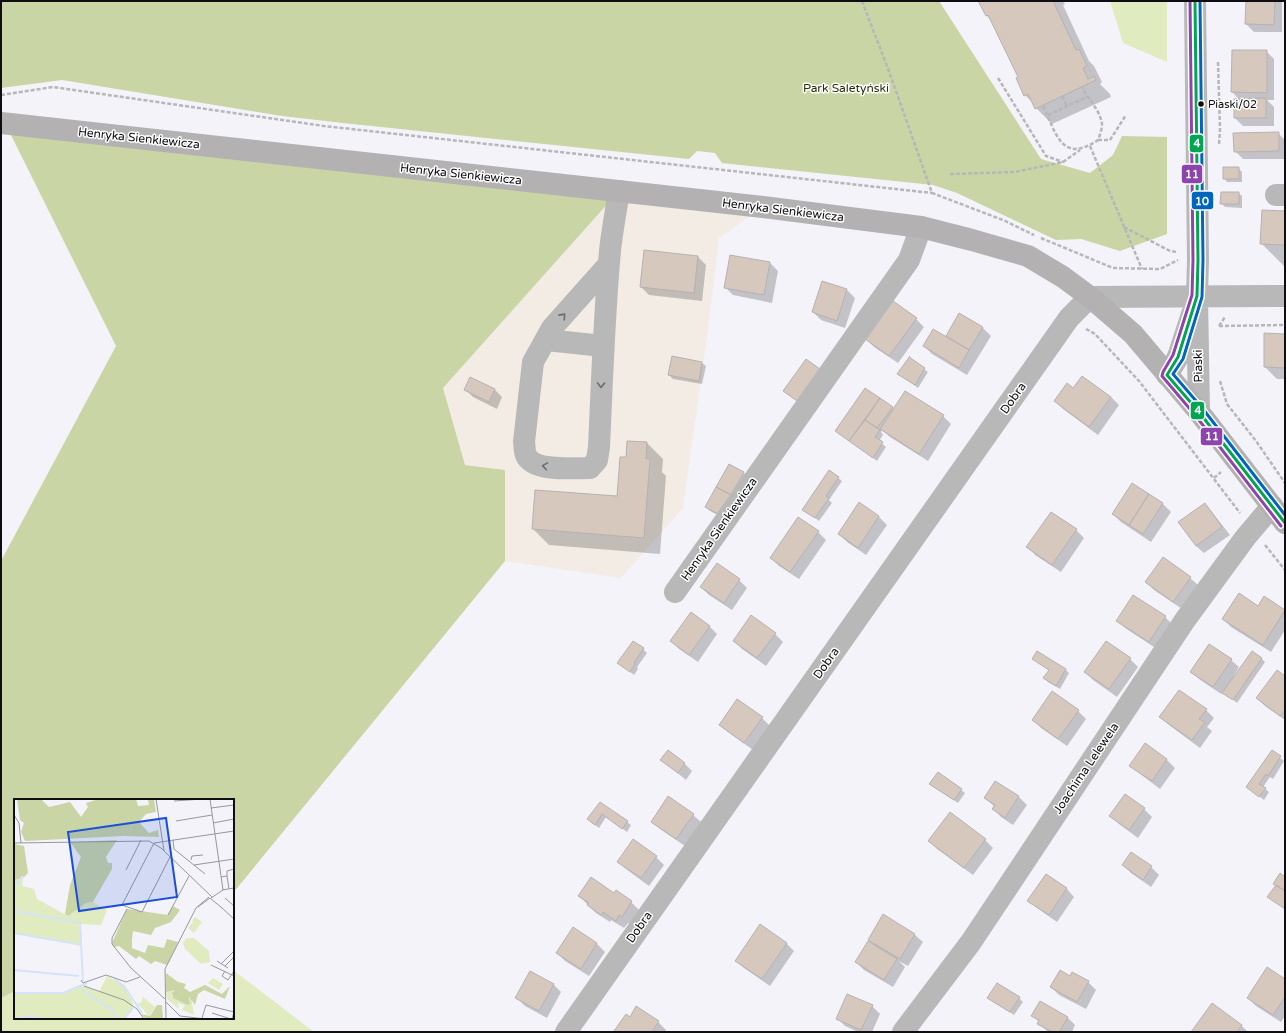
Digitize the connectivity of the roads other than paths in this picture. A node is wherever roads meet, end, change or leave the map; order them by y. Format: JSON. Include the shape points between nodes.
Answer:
{"nodes":[{"id":1,"x":1195,"y":1,"type":"edge"},
{"id":2,"x":1,"y":123,"type":"edge"},
{"id":3,"x":619,"y":191,"type":"junction"},
{"id":4,"x":922,"y":227,"type":"junction"},
{"id":5,"x":609,"y":264,"type":"junction"},
{"id":6,"x":1090,"y":296,"type":"junction"},
{"id":7,"x":1197,"y":296,"type":"junction"},
{"id":8,"x":1285,"y":296,"type":"edge"},
{"id":9,"x":546,"y":340,"type":"junction"},
{"id":10,"x":603,"y":346,"type":"junction"},
{"id":11,"x":1167,"y":375,"type":"junction"},
{"id":12,"x":1199,"y":412,"type":"junction"},
{"id":13,"x":1272,"y":506,"type":"junction"},
{"id":14,"x":1285,"y":523,"type":"edge"},
{"id":15,"x":675,"y":592,"type":"dead end"},
{"id":16,"x":566,"y":1032,"type":"edge"},
{"id":17,"x":903,"y":1032,"type":"edge"}],
"edges":[{"from":1,"to":7,"type":"street","name":"Piaski"},
{"from":2,"to":3,"type":"main road","name":"Henryka Sienkiewicza"},
{"from":3,"to":4,"type":"main road","name":"Henryka Sienkiewicza","via":[[763,206]]},
{"from":3,"to":5,"type":"street"},
{"from":4,"to":6,"type":"main road","name":"Henryka Sienkiewicza","via":[[1028,256]]},
{"from":4,"to":15,"type":"street","name":"Henryka Sienkiewicza","via":[[908,260]]},
{"from":9,"to":5,"type":"street","one_way":true,"via":[[552,328]]},
{"from":5,"to":10,"type":"street"},
{"from":6,"to":7,"type":"street"},
{"from":6,"to":11,"type":"main road","name":"Henryka Sienkiewicza","via":[[1133,334]]},
{"from":6,"to":16,"type":"street","name":"Dobra","via":[[1069,318]]},
{"from":7,"to":8,"type":"street"},
{"from":7,"to":11,"type":"street","name":"Piaski","via":[[1178,357]]},
{"from":7,"to":12,"type":"street","name":"Piaski"},
{"from":9,"to":10,"type":"street"},
{"from":10,"to":9,"type":"street","one_way":true,"via":[[597,460],[590,468],[540,466],[531,462],[526,454],[524,442],[533,362]]},
{"from":11,"to":12,"type":"main road","name":"Henryka Sienkiewicza"},
{"from":12,"to":13,"type":"main road","name":"Henryka Sienkiewicza"},
{"from":13,"to":14,"type":"main road","name":"Henryka Sienkiewicza"},
{"from":13,"to":17,"type":"street","name":"Joachima Lelewela","via":[[1185,620],[971,942]]}]}
